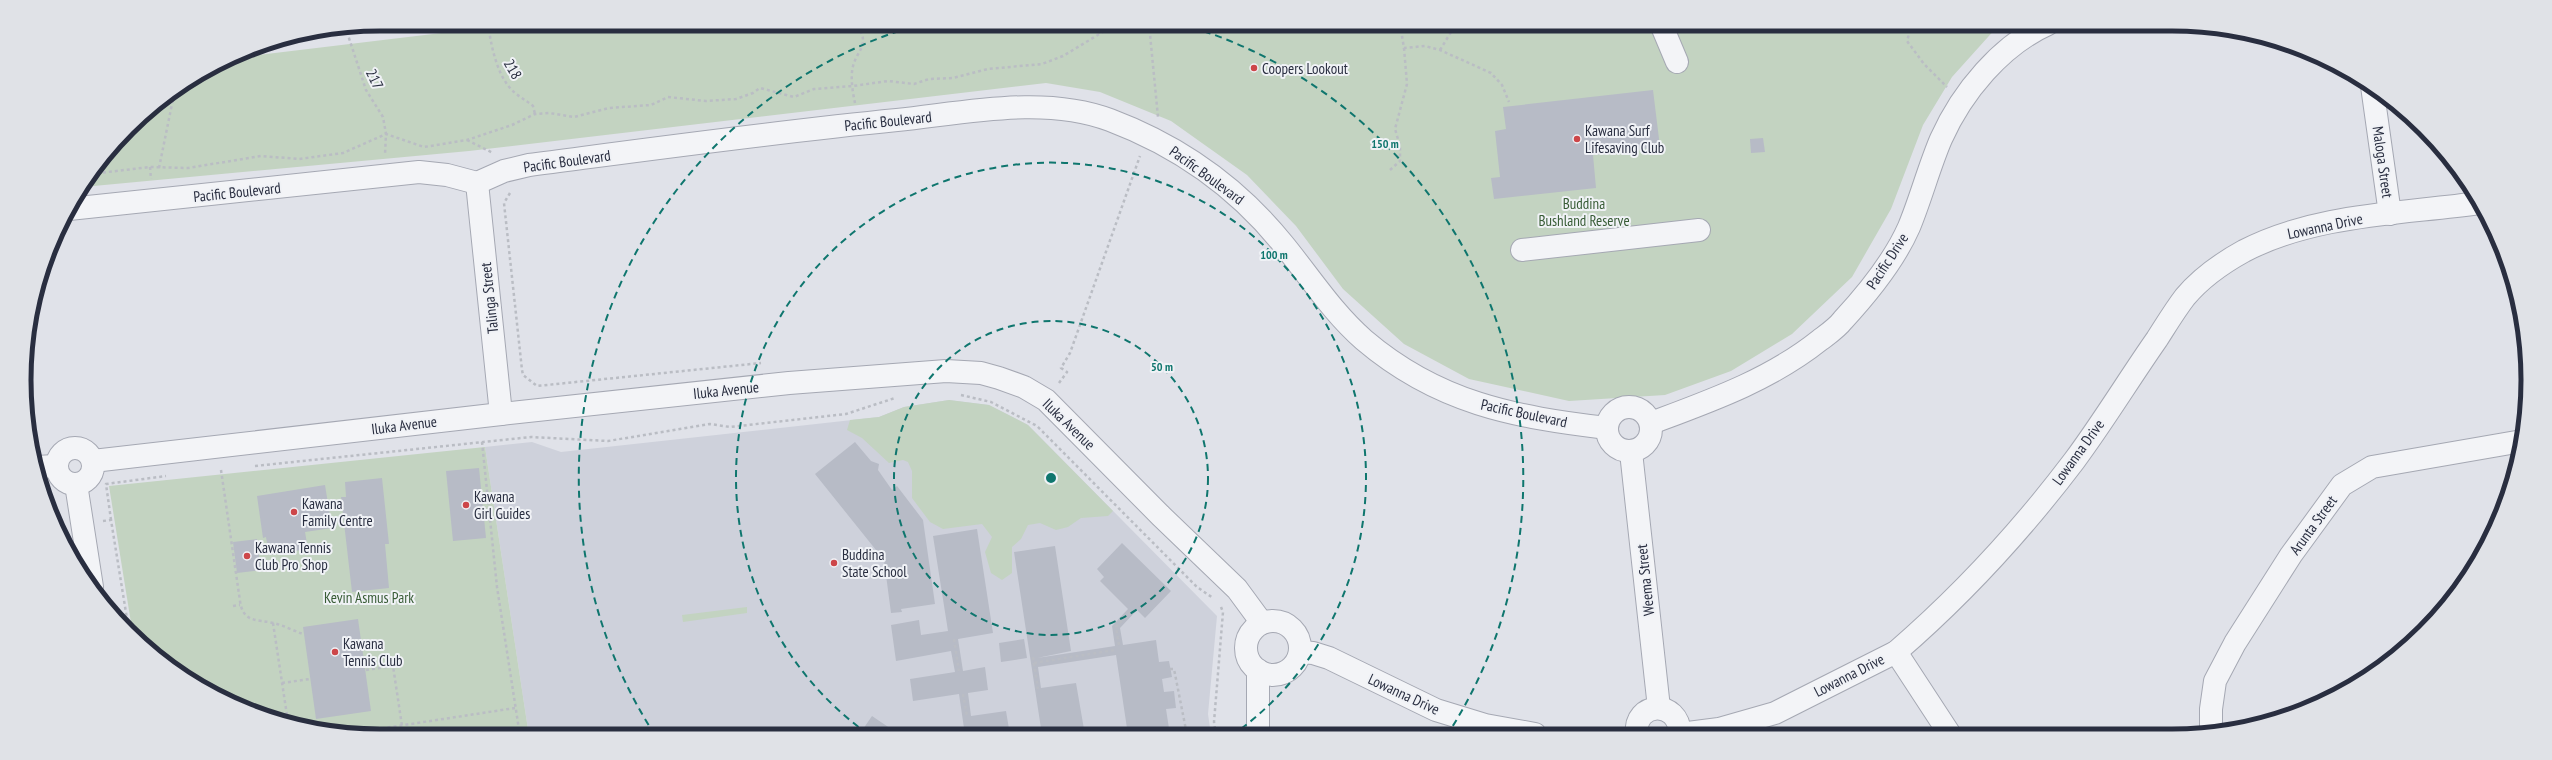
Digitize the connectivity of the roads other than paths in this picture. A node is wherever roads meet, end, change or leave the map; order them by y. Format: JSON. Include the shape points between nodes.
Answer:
{"nodes":[{"id":1,"x":1664,"y":31,"type":"edge"},
{"id":2,"x":2036,"y":31,"type":"edge"},
{"id":3,"x":1677,"y":62,"type":"dead end"},
{"id":4,"x":2373,"y":95,"type":"edge"},
{"id":5,"x":477,"y":183,"type":"junction"},
{"id":6,"x":2473,"y":204,"type":"edge"},
{"id":7,"x":76,"y":208,"type":"edge"},
{"id":8,"x":2390,"y":214,"type":"junction"},
{"id":9,"x":1699,"y":230,"type":"dead end"},
{"id":10,"x":1522,"y":250,"type":"dead end"},
{"id":11,"x":501,"y":414,"type":"junction"},
{"id":12,"x":1651,"y":423,"type":"junction"},
{"id":13,"x":1607,"y":428,"type":"junction"},
{"id":14,"x":2515,"y":442,"type":"edge"},
{"id":15,"x":1631,"y":452,"type":"junction"},
{"id":16,"x":93,"y":461,"type":"junction"},
{"id":17,"x":46,"y":466,"type":"edge"},
{"id":18,"x":76,"y":484,"type":"junction"},
{"id":19,"x":90,"y":574,"type":"edge"},
{"id":20,"x":1262,"y":624,"type":"junction"},
{"id":21,"x":1300,"y":652,"type":"junction"},
{"id":22,"x":1896,"y":652,"type":"junction"},
{"id":23,"x":1258,"y":670,"type":"junction"},
{"id":24,"x":1659,"y":708,"type":"junction"},
{"id":25,"x":2212,"y":727,"type":"edge"},
{"id":26,"x":1258,"y":729,"type":"edge"},
{"id":27,"x":1507,"y":729,"type":"edge"},
{"id":28,"x":1638,"y":729,"type":"edge"},
{"id":29,"x":1680,"y":729,"type":"edge"},
{"id":30,"x":1719,"y":729,"type":"edge"},
{"id":31,"x":1946,"y":729,"type":"edge"}],
"edges":[{"from":1,"to":3,"type":"street"},
{"from":2,"to":12,"type":"street","name":"Pacific Drive","via":[[2019,41],[1992,64],[1964,99],[1942,138],[1908,228],[1881,274],[1842,322],[1785,366],[1743,387]]},
{"from":4,"to":8,"type":"street","name":"Maloga Street"},
{"from":5,"to":7,"type":"street","name":"Pacific Boulevard","via":[[447,174],[419,172]]},
{"from":5,"to":11,"type":"street","name":"Talinga Street"},
{"from":5,"to":13,"type":"street","name":"Pacific Boulevard","via":[[504,171],[529,165],[858,124],[1040,107],[1072,111],[1108,119],[1150,137],[1193,161],[1250,207],[1284,244],[1337,314],[1365,340],[1408,372],[1457,397],[1499,411],[1543,420]]},
{"from":6,"to":8,"type":"street","name":"Lowanna Drive"},
{"from":8,"to":22,"type":"street","name":"Lowanna Drive","via":[[2321,224],[2285,233],[2243,252],[2216,270],[2186,296],[2074,461],[1995,557],[1942,612]]},
{"from":9,"to":10,"type":"street"},
{"from":11,"to":16,"type":"street","name":"Iluka Avenue"},
{"from":11,"to":20,"type":"street","name":"Iluka Avenue","via":[[789,383],[946,371],[981,373],[1024,387],[1046,400],[1237,589]]},
{"from":12,"to":13,"type":"street","via":[[1642,411],[1627,407],[1613,414]]},
{"from":12,"to":15,"type":"street","via":[[1650,439],[1645,445]]},
{"from":13,"to":15,"type":"street","via":[[1608,436],[1616,448]]},
{"from":14,"to":25,"type":"street","name":"Arunta Street","via":[[2372,467],[2342,485],[2291,555],[2232,649],[2215,681]]},
{"from":15,"to":24,"type":"street","name":"Weema Street"},
{"from":16,"to":17,"type":"street","via":[[86,452],[76,448],[60,455]]},
{"from":16,"to":18,"type":"street","via":[[89,478]]},
{"from":17,"to":18,"type":"street","via":[[64,481]]},
{"from":18,"to":19,"type":"street"},
{"from":20,"to":21,"type":"street","via":[[1270,621],[1286,624],[1297,636]]},
{"from":20,"to":23,"type":"street","via":[[1249,636],[1247,646],[1247,655]]},
{"from":21,"to":23,"type":"street","via":[[1293,666],[1280,674],[1273,675]]},
{"from":21,"to":27,"type":"street","name":"Lowanna Drive","via":[[1329,658],[1436,710]]},
{"from":22,"to":30,"type":"street","name":"Lowanna Drive","via":[[1775,713]]},
{"from":22,"to":31,"type":"street"},
{"from":23,"to":26,"type":"street"},
{"from":24,"to":28,"type":"street","via":[[1641,716]]},
{"from":24,"to":29,"type":"street","via":[[1668,710],[1675,716]]}]}
